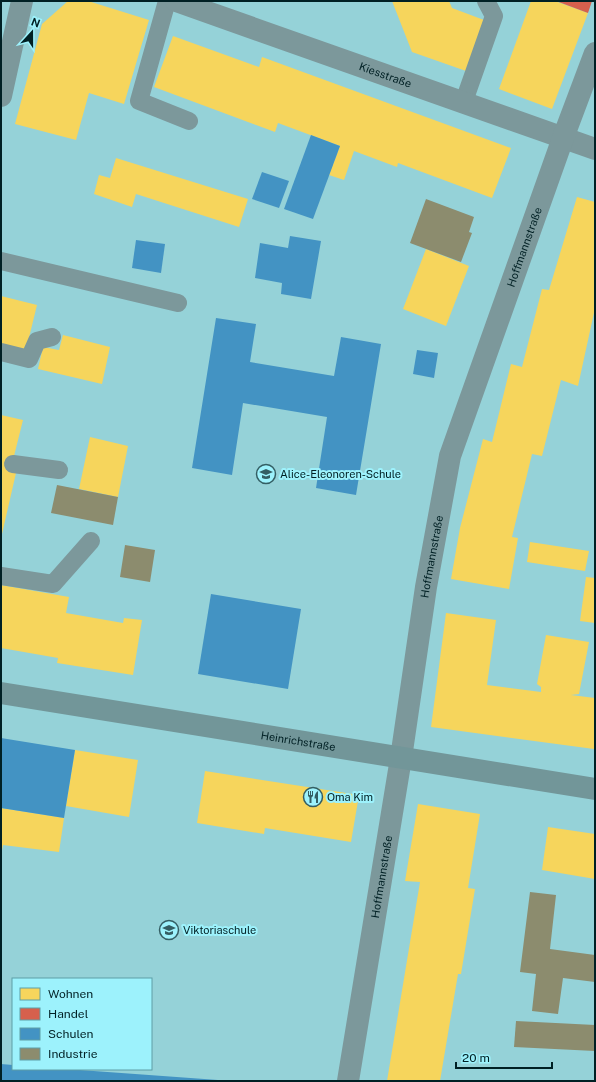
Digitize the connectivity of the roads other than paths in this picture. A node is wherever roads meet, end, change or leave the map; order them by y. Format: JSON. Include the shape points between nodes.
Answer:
{"nodes":[{"id":1,"x":22,"y":1,"type":"edge"},
{"id":2,"x":167,"y":1,"type":"edge"},
{"id":3,"x":176,"y":1,"type":"edge"},
{"id":4,"x":486,"y":1,"type":"edge"},
{"id":5,"x":595,"y":53,"type":"edge"},
{"id":6,"x":1,"y":96,"type":"edge"},
{"id":7,"x":463,"y":104,"type":"junction"},
{"id":8,"x":189,"y":121,"type":"dead end"},
{"id":9,"x":562,"y":138,"type":"junction"},
{"id":10,"x":595,"y":149,"type":"edge"},
{"id":11,"x":1,"y":261,"type":"edge"},
{"id":12,"x":178,"y":303,"type":"dead end"},
{"id":13,"x":52,"y":338,"type":"dead end"},
{"id":14,"x":1,"y":352,"type":"edge"},
{"id":15,"x":13,"y":464,"type":"dead end"},
{"id":16,"x":60,"y":470,"type":"dead end"},
{"id":17,"x":91,"y":541,"type":"dead end"},
{"id":18,"x":1,"y":576,"type":"edge"},
{"id":19,"x":1,"y":693,"type":"edge"},
{"id":20,"x":400,"y":758,"type":"junction"},
{"id":21,"x":595,"y":789,"type":"edge"},
{"id":22,"x":348,"y":1081,"type":"edge"}],
"edges":[{"from":1,"to":6,"type":"street"},
{"from":2,"to":8,"type":"lane","via":[[140,101]]},
{"from":3,"to":7,"type":"street","name":"Kiesstraße"},
{"from":4,"to":7,"type":"lane","via":[[494,16]]},
{"from":5,"to":9,"type":"street","name":"Hoffmannstraße"},
{"from":7,"to":9,"type":"street","name":"Kiesstraße"},
{"from":9,"to":10,"type":"street","name":"Kiesstraße"},
{"from":9,"to":20,"type":"street","name":"Hoffmannstraße","via":[[450,456],[426,587]]},
{"from":11,"to":12,"type":"lane"},
{"from":13,"to":14,"type":"lane","via":[[38,341],[29,359]]},
{"from":15,"to":16,"type":"lane"},
{"from":17,"to":18,"type":"lane","via":[[53,584]]},
{"from":19,"to":20,"type":"main road","name":"Heinrichstraße"},
{"from":20,"to":21,"type":"main road","name":"Heinrichstraße"},
{"from":20,"to":22,"type":"street","name":"Hoffmannstraße"}]}
